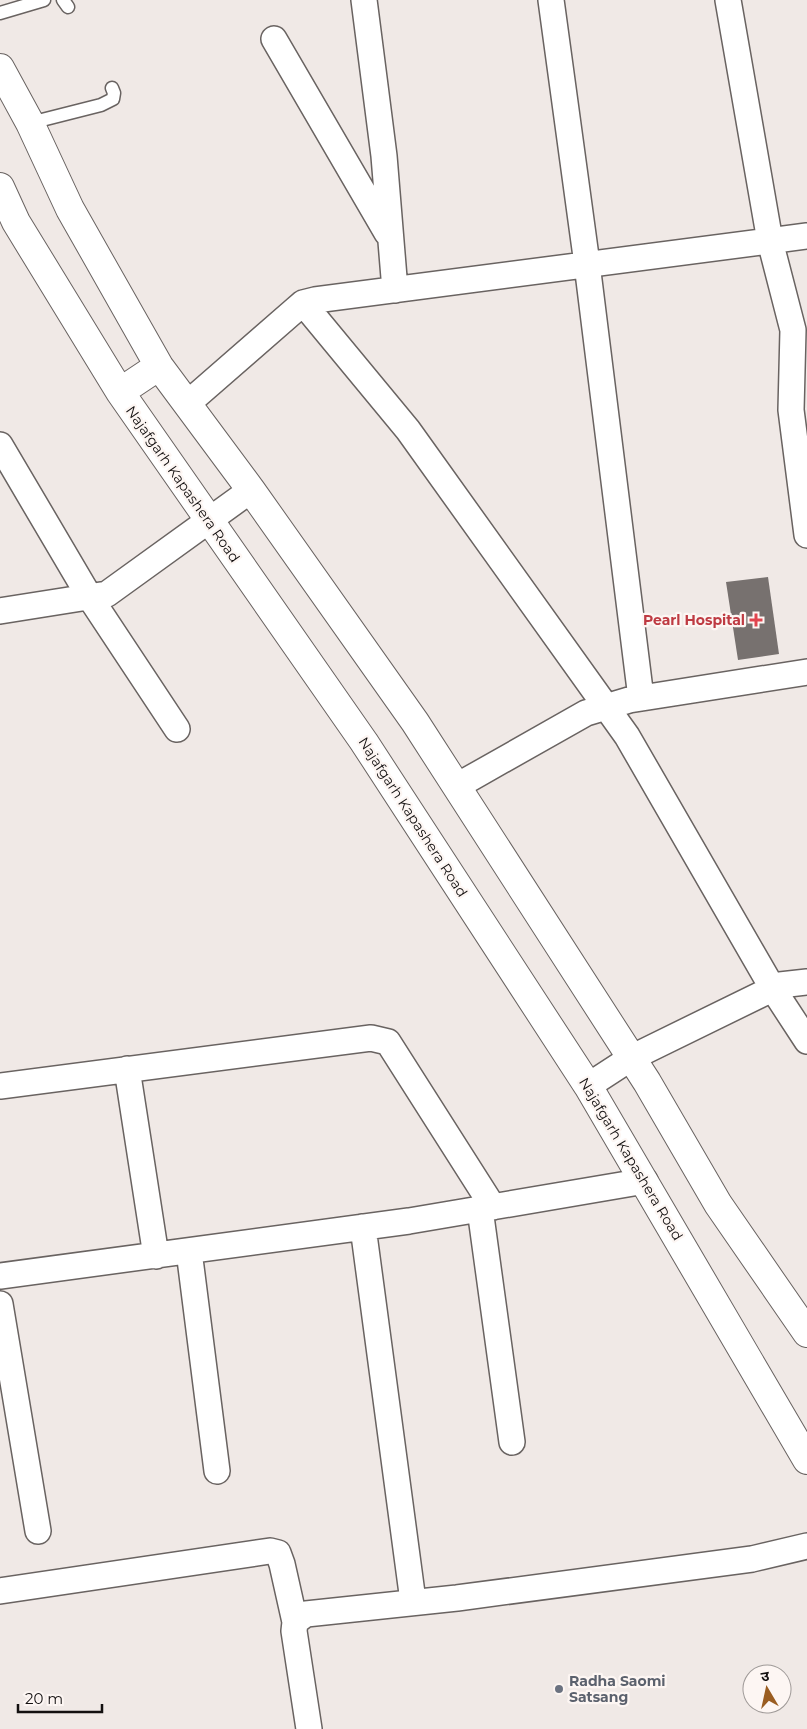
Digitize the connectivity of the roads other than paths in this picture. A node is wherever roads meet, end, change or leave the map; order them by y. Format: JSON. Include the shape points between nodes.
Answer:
{"nodes":[{"id":1,"x":44,"y":0,"type":"edge"},
{"id":2,"x":364,"y":0,"type":"edge"},
{"id":3,"x":551,"y":0,"type":"edge"},
{"id":4,"x":728,"y":0,"type":"edge"},
{"id":5,"x":0,"y":13,"type":"edge"},
{"id":6,"x":274,"y":39,"type":"dead end"},
{"id":7,"x":0,"y":68,"type":"edge"},
{"id":8,"x":112,"y":88,"type":"dead end"},
{"id":9,"x":30,"y":123,"type":"junction"},
{"id":10,"x":0,"y":187,"type":"edge"},
{"id":11,"x":807,"y":236,"type":"edge"},
{"id":12,"x":391,"y":239,"type":"junction"},
{"id":13,"x":770,"y":241,"type":"junction"},
{"id":14,"x":587,"y":264,"type":"junction"},
{"id":15,"x":395,"y":290,"type":"junction"},
{"id":16,"x":303,"y":303,"type":"junction"},
{"id":17,"x":159,"y":366,"type":"junction"},
{"id":18,"x":120,"y":392,"type":"junction"},
{"id":19,"x":187,"y":404,"type":"junction"},
{"id":20,"x":0,"y":445,"type":"edge"},
{"id":21,"x":251,"y":490,"type":"junction"},
{"id":22,"x":210,"y":520,"type":"junction"},
{"id":23,"x":807,"y":535,"type":"edge"},
{"id":24,"x":89,"y":596,"type":"junction"},
{"id":25,"x":0,"y":611,"type":"edge"},
{"id":26,"x":807,"y":672,"type":"edge"},
{"id":27,"x":641,"y":698,"type":"junction"},
{"id":28,"x":605,"y":707,"type":"junction"},
{"id":29,"x":177,"y":728,"type":"dead end"},
{"id":30,"x":457,"y":786,"type":"junction"},
{"id":31,"x":807,"y":982,"type":"edge"},
{"id":32,"x":773,"y":989,"type":"junction"},
{"id":33,"x":807,"y":1041,"type":"edge"},
{"id":34,"x":632,"y":1058,"type":"junction"},
{"id":35,"x":127,"y":1069,"type":"junction"},
{"id":36,"x":0,"y":1086,"type":"edge"},
{"id":37,"x":588,"y":1086,"type":"junction"},
{"id":38,"x":645,"y":1181,"type":"junction"},
{"id":39,"x":486,"y":1208,"type":"junction"},
{"id":40,"x":363,"y":1227,"type":"junction"},
{"id":41,"x":190,"y":1251,"type":"junction"},
{"id":42,"x":156,"y":1256,"type":"junction"},
{"id":43,"x":0,"y":1276,"type":"edge"},
{"id":44,"x":0,"y":1304,"type":"edge"},
{"id":45,"x":807,"y":1333,"type":"edge"},
{"id":46,"x":512,"y":1442,"type":"dead end"},
{"id":47,"x":805,"y":1451,"type":"edge"},
{"id":48,"x":217,"y":1471,"type":"dead end"},
{"id":49,"x":38,"y":1531,"type":"dead end"},
{"id":50,"x":807,"y":1546,"type":"edge"},
{"id":51,"x":0,"y":1591,"type":"edge"},
{"id":52,"x":413,"y":1601,"type":"junction"},
{"id":53,"x":295,"y":1622,"type":"junction"},
{"id":54,"x":309,"y":1729,"type":"edge"}],
"edges":[{"from":1,"to":5,"type":"lane"},
{"from":2,"to":12,"type":"street"},
{"from":3,"to":14,"type":"street"},
{"from":4,"to":13,"type":"street"},
{"from":6,"to":12,"type":"street"},
{"from":7,"to":9,"type":"main road"},
{"from":8,"to":9,"type":"lane","via":[[113,99],[101,105]]},
{"from":9,"to":17,"type":"main road","via":[[70,209]]},
{"from":10,"to":18,"type":"main road","name":"Najafgarh Kapashera Road","via":[[16,222]]},
{"from":11,"to":13,"type":"street"},
{"from":12,"to":15,"type":"street"},
{"from":13,"to":14,"type":"street"},
{"from":13,"to":23,"type":"street","via":[[793,330],[791,410]]},
{"from":14,"to":15,"type":"street"},
{"from":14,"to":27,"type":"street"},
{"from":15,"to":16,"type":"street"},
{"from":16,"to":19,"type":"street"},
{"from":16,"to":28,"type":"street","via":[[408,430]]},
{"from":17,"to":18,"type":"main road"},
{"from":17,"to":19,"type":"main road"},
{"from":18,"to":22,"type":"main road","name":"Najafgarh Kapashera Road"},
{"from":19,"to":21,"type":"main road"},
{"from":20,"to":24,"type":"street"},
{"from":21,"to":22,"type":"street"},
{"from":21,"to":30,"type":"main road"},
{"from":22,"to":24,"type":"street","via":[[107,594]]},
{"from":22,"to":37,"type":"main road","name":"Najafgarh Kapashera Road","via":[[364,742]]},
{"from":24,"to":25,"type":"street"},
{"from":24,"to":29,"type":"street"},
{"from":26,"to":27,"type":"street"},
{"from":27,"to":28,"type":"street"},
{"from":28,"to":30,"type":"street","via":[[586,713]]},
{"from":28,"to":32,"type":"street","via":[[626,736]]},
{"from":30,"to":34,"type":"main road"},
{"from":31,"to":32,"type":"street","via":[[780,985]]},
{"from":32,"to":33,"type":"street"},
{"from":32,"to":34,"type":"street"},
{"from":34,"to":37,"type":"street"},
{"from":34,"to":45,"type":"main road","via":[[718,1204]]},
{"from":35,"to":36,"type":"street"},
{"from":35,"to":39,"type":"street","via":[[371,1038],[388,1042]]},
{"from":35,"to":42,"type":"street"},
{"from":37,"to":38,"type":"main road","name":"Najafgarh Kapashera Road"},
{"from":38,"to":39,"type":"street"},
{"from":38,"to":47,"type":"main road","name":"Najafgarh Kapashera Road"},
{"from":39,"to":40,"type":"street"},
{"from":39,"to":46,"type":"street"},
{"from":40,"to":41,"type":"street"},
{"from":40,"to":52,"type":"street"},
{"from":41,"to":42,"type":"street"},
{"from":41,"to":48,"type":"street"},
{"from":42,"to":43,"type":"street"},
{"from":44,"to":49,"type":"street"},
{"from":50,"to":52,"type":"street","via":[[752,1559]]},
{"from":51,"to":53,"type":"street","via":[[270,1551],[278,1553],[282,1564]]},
{"from":52,"to":53,"type":"street","via":[[306,1614]]},
{"from":53,"to":54,"type":"street"}]}
